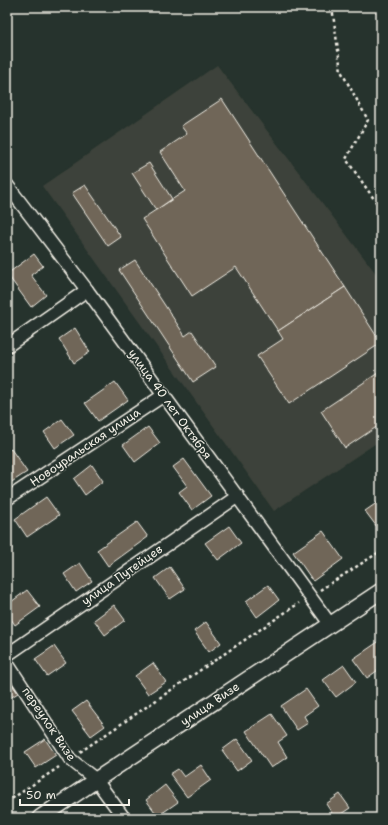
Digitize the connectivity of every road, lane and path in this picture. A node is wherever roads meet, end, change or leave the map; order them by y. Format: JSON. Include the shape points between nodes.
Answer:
{"nodes":[{"id":1,"x":332,"y":7,"type":"edge"},
{"id":2,"x":7,"y":185,"type":"edge"},
{"id":3,"x":381,"y":209,"type":"edge"},
{"id":4,"x":87,"y":290,"type":"junction"},
{"id":5,"x":7,"y":346,"type":"edge"},
{"id":6,"x":164,"y":395,"type":"junction"},
{"id":7,"x":238,"y":496,"type":"junction"},
{"id":8,"x":7,"y":499,"type":"edge"},
{"id":9,"x":381,"y":551,"type":"edge"},
{"id":10,"x":381,"y":591,"type":"edge"},
{"id":11,"x":310,"y":596,"type":"junction"},
{"id":12,"x":330,"y":624,"type":"junction"},
{"id":13,"x":7,"y":655,"type":"edge"},
{"id":14,"x":7,"y":663,"type":"edge"},
{"id":15,"x":70,"y":759,"type":"junction"},
{"id":16,"x":96,"y":780,"type":"junction"},
{"id":17,"x":7,"y":802,"type":"edge"},
{"id":18,"x":40,"y":818,"type":"edge"},
{"id":19,"x":124,"y":818,"type":"edge"}],
"edges":[{"from":1,"to":3,"type":"path","via":[[341,71],[368,120],[346,159]]},
{"from":2,"to":4,"type":"street","name":"улица 40 лет Октября"},
{"from":4,"to":5,"type":"street"},
{"from":4,"to":6,"type":"street","name":"улица 40 лет Октября"},
{"from":6,"to":7,"type":"street","name":"улица 40 лет Октября"},
{"from":6,"to":8,"type":"street","name":"Новоуральская улица"},
{"from":7,"to":11,"type":"street","name":"улица 40 лет Октября"},
{"from":7,"to":13,"type":"street","name":"улица Путейцев"},
{"from":9,"to":11,"type":"path"},
{"from":10,"to":12,"type":"street","name":"улица Визе"},
{"from":11,"to":12,"type":"street","name":"улица 40 лет Октября"},
{"from":11,"to":15,"type":"path"},
{"from":12,"to":16,"type":"street","name":"улица Визе"},
{"from":14,"to":15,"type":"street","name":"переулок Визе"},
{"from":15,"to":16,"type":"street","name":"переулок Визе"},
{"from":15,"to":17,"type":"path"},
{"from":16,"to":18,"type":"street","name":"улица Визе"},
{"from":16,"to":19,"type":"street","name":"переулок Визе"}]}
